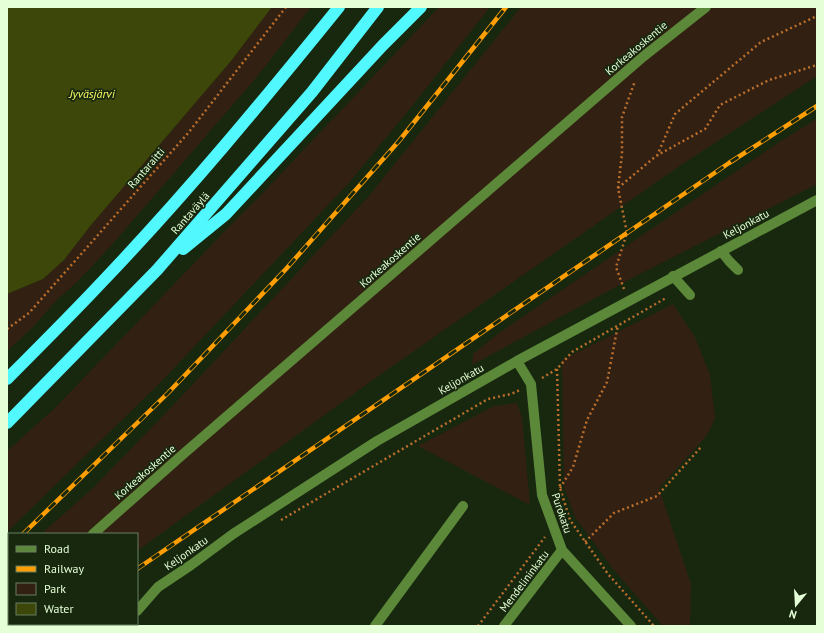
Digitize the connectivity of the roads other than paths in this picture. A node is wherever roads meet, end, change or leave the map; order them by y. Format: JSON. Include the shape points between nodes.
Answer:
{"nodes":[{"id":1,"x":339,"y":7,"type":"edge"},
{"id":2,"x":378,"y":7,"type":"edge"},
{"id":3,"x":421,"y":7,"type":"edge"},
{"id":4,"x":706,"y":7,"type":"edge"},
{"id":5,"x":817,"y":200,"type":"edge"},
{"id":6,"x":721,"y":251,"type":"junction"},
{"id":7,"x":157,"y":270,"type":"junction"},
{"id":8,"x":738,"y":270,"type":"dead end"},
{"id":9,"x":673,"y":276,"type":"junction"},
{"id":10,"x":690,"y":295,"type":"dead end"},
{"id":11,"x":517,"y":361,"type":"junction"},
{"id":12,"x":7,"y":379,"type":"edge"},
{"id":13,"x":7,"y":422,"type":"edge"},
{"id":14,"x":464,"y":506,"type":"dead end"},
{"id":15,"x":94,"y":533,"type":"edge"},
{"id":16,"x":562,"y":550,"type":"junction"},
{"id":17,"x":138,"y":609,"type":"edge"},
{"id":18,"x":375,"y":626,"type":"edge"},
{"id":19,"x":504,"y":626,"type":"edge"},
{"id":20,"x":631,"y":626,"type":"edge"}],
"edges":[{"from":1,"to":12,"type":"highway","name":"Rantaväylä","via":[[205,169],[103,282]]},
{"from":2,"to":7,"type":"highway","name":"Rantaväylä","via":[[312,92]]},
{"from":3,"to":7,"type":"highway","via":[[226,214]]},
{"from":4,"to":15,"type":"street","name":"Korkeakoskentie","via":[[644,56]]},
{"from":5,"to":6,"type":"street","name":"Keljonkatu"},
{"from":6,"to":8,"type":"street"},
{"from":6,"to":9,"type":"street","name":"Keljonkatu"},
{"from":7,"to":13,"type":"highway","name":"Rantaväylä"},
{"from":9,"to":10,"type":"street"},
{"from":9,"to":11,"type":"street","name":"Keljonkatu"},
{"from":11,"to":16,"type":"street","name":"Purokatu","via":[[531,384],[542,495]]},
{"from":11,"to":17,"type":"street","name":"Keljonkatu","via":[[377,442],[233,534],[158,587]]},
{"from":14,"to":18,"type":"street"},
{"from":16,"to":19,"type":"street","name":"Mendelininkatu"},
{"from":16,"to":20,"type":"street","name":"Purokatu"}]}
